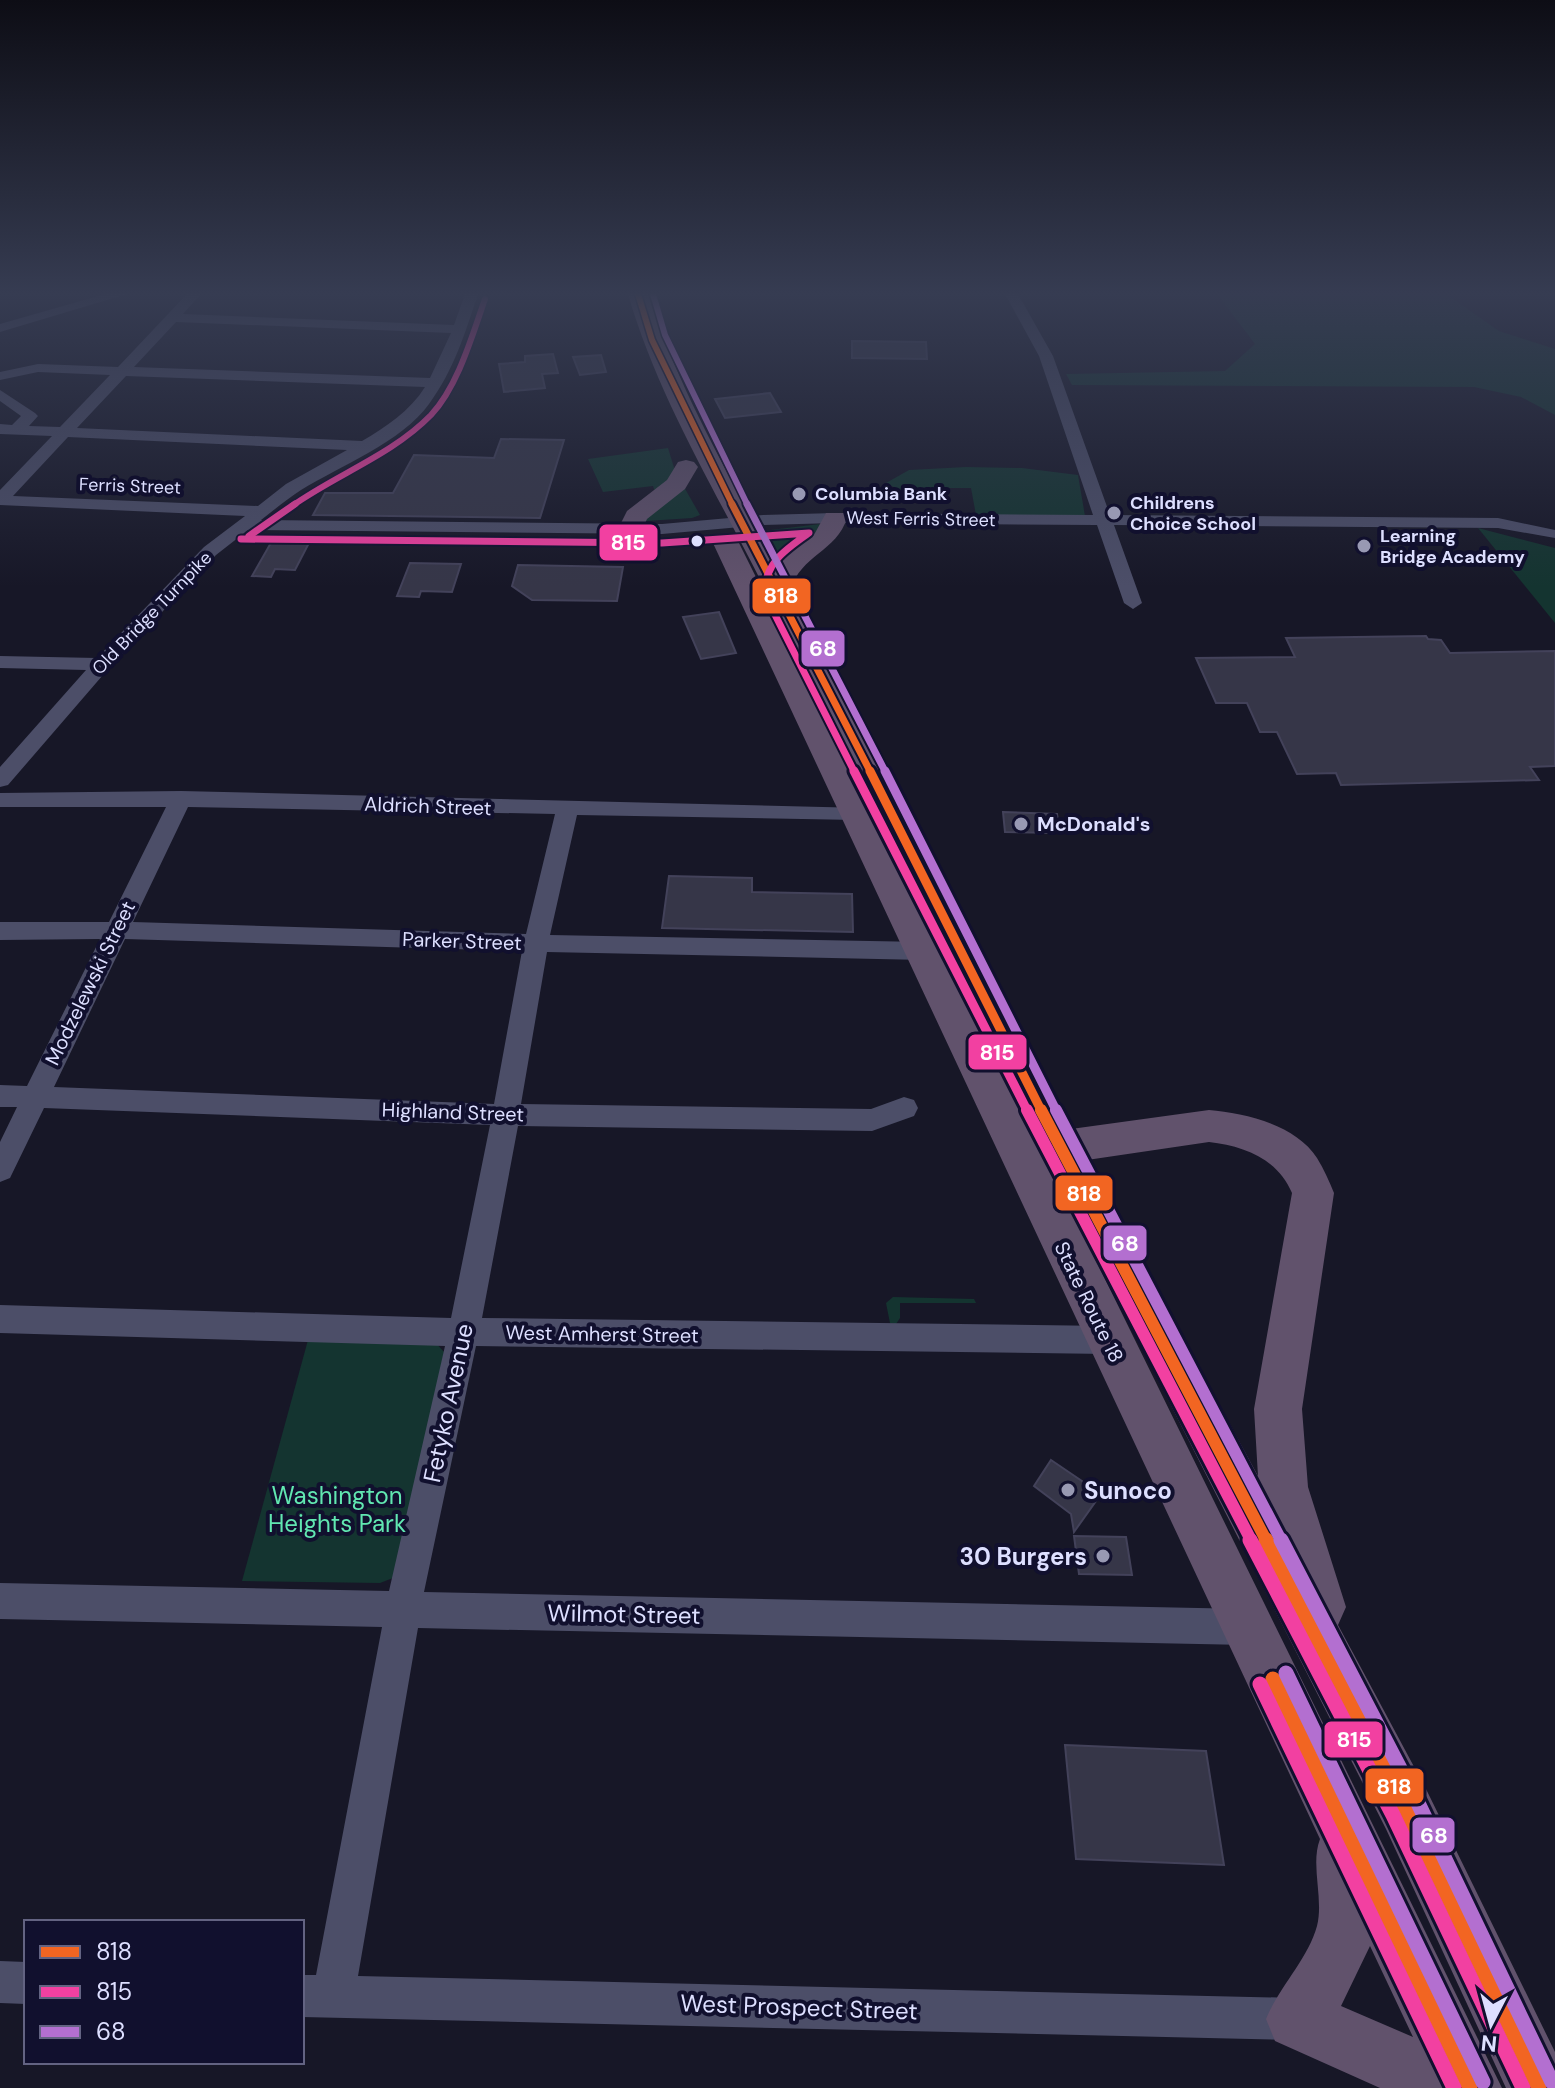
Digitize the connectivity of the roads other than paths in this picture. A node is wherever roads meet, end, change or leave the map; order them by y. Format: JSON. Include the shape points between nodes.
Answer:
{"nodes":[{"id":1,"x":103,"y":391,"type":"edge"},
{"id":2,"x":430,"y":391,"type":"edge"},
{"id":3,"x":653,"y":391,"type":"edge"},
{"id":4,"x":672,"y":391,"type":"edge"},
{"id":5,"x":1059,"y":391,"type":"edge"},
{"id":6,"x":0,"y":394,"type":"edge"},
{"id":7,"x":657,"y":400,"type":"dead end"},
{"id":8,"x":0,"y":429,"type":"edge"},
{"id":9,"x":17,"y":429,"type":"junction"},
{"id":10,"x":65,"y":431,"type":"junction"},
{"id":11,"x":674,"y":440,"type":"dead end"},
{"id":12,"x":366,"y":446,"type":"junction"},
{"id":13,"x":686,"y":467,"type":"junction"},
{"id":14,"x":0,"y":500,"type":"edge"},
{"id":15,"x":716,"y":509,"type":"junction"},
{"id":16,"x":259,"y":511,"type":"junction"},
{"id":17,"x":835,"y":518,"type":"junction"},
{"id":18,"x":1106,"y":522,"type":"junction"},
{"id":19,"x":241,"y":525,"type":"junction"},
{"id":20,"x":631,"y":529,"type":"junction"},
{"id":21,"x":1552,"y":534,"type":"dead end"},
{"id":22,"x":778,"y":589,"type":"junction"},
{"id":23,"x":1133,"y":603,"type":"dead end"},
{"id":24,"x":0,"y":662,"type":"edge"},
{"id":25,"x":102,"y":664,"type":"junction"},
{"id":26,"x":0,"y":780,"type":"edge"},
{"id":27,"x":181,"y":798,"type":"junction"},
{"id":28,"x":0,"y":800,"type":"edge"},
{"id":29,"x":567,"y":810,"type":"junction"},
{"id":30,"x":856,"y":813,"type":"junction"},
{"id":31,"x":116,"y":930,"type":"junction"},
{"id":32,"x":0,"y":931,"type":"edge"},
{"id":33,"x":536,"y":943,"type":"junction"},
{"id":34,"x":924,"y":951,"type":"junction"},
{"id":35,"x":0,"y":1096,"type":"edge"},
{"id":36,"x":34,"y":1096,"type":"junction"},
{"id":37,"x":904,"y":1108,"type":"dead end"},
{"id":38,"x":506,"y":1115,"type":"junction"},
{"id":39,"x":1045,"y":1161,"type":"junction"},
{"id":40,"x":0,"y":1170,"type":"edge"},
{"id":41,"x":0,"y":1319,"type":"edge"},
{"id":42,"x":464,"y":1332,"type":"junction"},
{"id":43,"x":1108,"y":1340,"type":"junction"},
{"id":44,"x":0,"y":1601,"type":"edge"},
{"id":45,"x":403,"y":1609,"type":"junction"},
{"id":46,"x":1247,"y":1627,"type":"junction"},
{"id":47,"x":1349,"y":1701,"type":"junction"},
{"id":48,"x":1343,"y":1827,"type":"junction"},
{"id":49,"x":0,"y":1982,"type":"edge"},
{"id":50,"x":24,"y":1983,"type":"edge"},
{"id":51,"x":317,"y":1996,"type":"edge"},
{"id":52,"x":1297,"y":2019,"type":"junction"},
{"id":53,"x":1434,"y":2088,"type":"edge"},
{"id":54,"x":1470,"y":2088,"type":"edge"},
{"id":55,"x":1539,"y":2088,"type":"edge"}],
"edges":[{"from":1,"to":10,"type":"street"},
{"from":2,"to":12,"type":"street","name":"Old Bridge Turnpike","via":[[404,422]]},
{"from":3,"to":7,"type":"highway"},
{"from":4,"to":15,"type":"highway","name":"State Route 18"},
{"from":5,"to":18,"type":"street"},
{"from":6,"to":9,"type":"street","via":[[30,416]]},
{"from":8,"to":9,"type":"street"},
{"from":9,"to":10,"type":"street"},
{"from":10,"to":12,"type":"street"},
{"from":10,"to":14,"type":"street"},
{"from":11,"to":13,"type":"highway","name":"State Route 18"},
{"from":12,"to":16,"type":"street","name":"Old Bridge Turnpike"},
{"from":13,"to":15,"type":"highway","name":"State Route 18"},
{"from":13,"to":20,"type":"highway","via":[[676,484],[636,516]]},
{"from":14,"to":16,"type":"street","name":"Ferris Street"},
{"from":15,"to":17,"type":"street","name":"West Ferris Street"},
{"from":15,"to":20,"type":"street","name":"West Ferris Street"},
{"from":15,"to":22,"type":"highway","name":"State Route 18"},
{"from":15,"to":30,"type":"highway","name":"State Route 18"},
{"from":16,"to":19,"type":"street","name":"Old Bridge Turnpike"},
{"from":17,"to":18,"type":"street","name":"West Ferris Street"},
{"from":17,"to":22,"type":"highway","via":[[829,535],[787,562]]},
{"from":18,"to":21,"type":"street","name":"West Ferris Street","via":[[1498,523]]},
{"from":18,"to":23,"type":"street"},
{"from":19,"to":20,"type":"street","name":"West Ferris Street"},
{"from":19,"to":25,"type":"street","name":"Old Bridge Turnpike","via":[[179,581]]},
{"from":22,"to":39,"type":"highway","name":"State Route 18"},
{"from":24,"to":25,"type":"street"},
{"from":25,"to":26,"type":"street","name":"Old Bridge Turnpike"},
{"from":27,"to":28,"type":"street","name":"Aldrich Street"},
{"from":27,"to":29,"type":"street","name":"Aldrich Street"},
{"from":27,"to":31,"type":"street","name":"Modzelewski Street"},
{"from":29,"to":30,"type":"street","name":"Aldrich Street"},
{"from":29,"to":33,"type":"street","name":"Fetyko Avenue"},
{"from":30,"to":34,"type":"highway","name":"State Route 18"},
{"from":31,"to":32,"type":"street","name":"Parker Street"},
{"from":31,"to":33,"type":"street","name":"Parker Street"},
{"from":31,"to":36,"type":"street","name":"Modzelewski Street"},
{"from":33,"to":34,"type":"street","name":"Parker Street"},
{"from":33,"to":38,"type":"street","name":"Fetyko Avenue"},
{"from":34,"to":39,"type":"highway","name":"State Route 18"},
{"from":35,"to":36,"type":"street","name":"Highland Street"},
{"from":36,"to":38,"type":"street","name":"Highland Street"},
{"from":36,"to":40,"type":"street","name":"Modzelewski Street"},
{"from":37,"to":38,"type":"street","name":"Highland Street","via":[[872,1120]]},
{"from":38,"to":42,"type":"street","name":"Fetyko Avenue"},
{"from":39,"to":43,"type":"highway","name":"State Route 18"},
{"from":39,"to":47,"type":"highway","name":"State Route 18"},
{"from":39,"to":47,"type":"highway","via":[[1209,1126],[1232,1127],[1271,1143],[1301,1166],[1313,1193],[1278,1409],[1283,1487]]},
{"from":41,"to":42,"type":"street","name":"West Amherst Street"},
{"from":42,"to":43,"type":"street","name":"West Amherst Street"},
{"from":42,"to":45,"type":"street","name":"Fetyko Avenue"},
{"from":43,"to":46,"type":"highway","name":"State Route 18"},
{"from":44,"to":45,"type":"street","name":"Wilmot Street"},
{"from":45,"to":46,"type":"street","name":"Wilmot Street"},
{"from":45,"to":51,"type":"street","name":"Fetyko Avenue"},
{"from":46,"to":48,"type":"highway","name":"State Route 18"},
{"from":47,"to":55,"type":"highway","name":"State Route 18"},
{"from":48,"to":52,"type":"highway","via":[[1350,1908],[1330,1966]]},
{"from":48,"to":54,"type":"highway","name":"State Route 18"},
{"from":49,"to":50,"type":"street"},
{"from":51,"to":52,"type":"street","name":"West Prospect Street"},
{"from":52,"to":53,"type":"highway","via":[[1369,2050]]}]}
